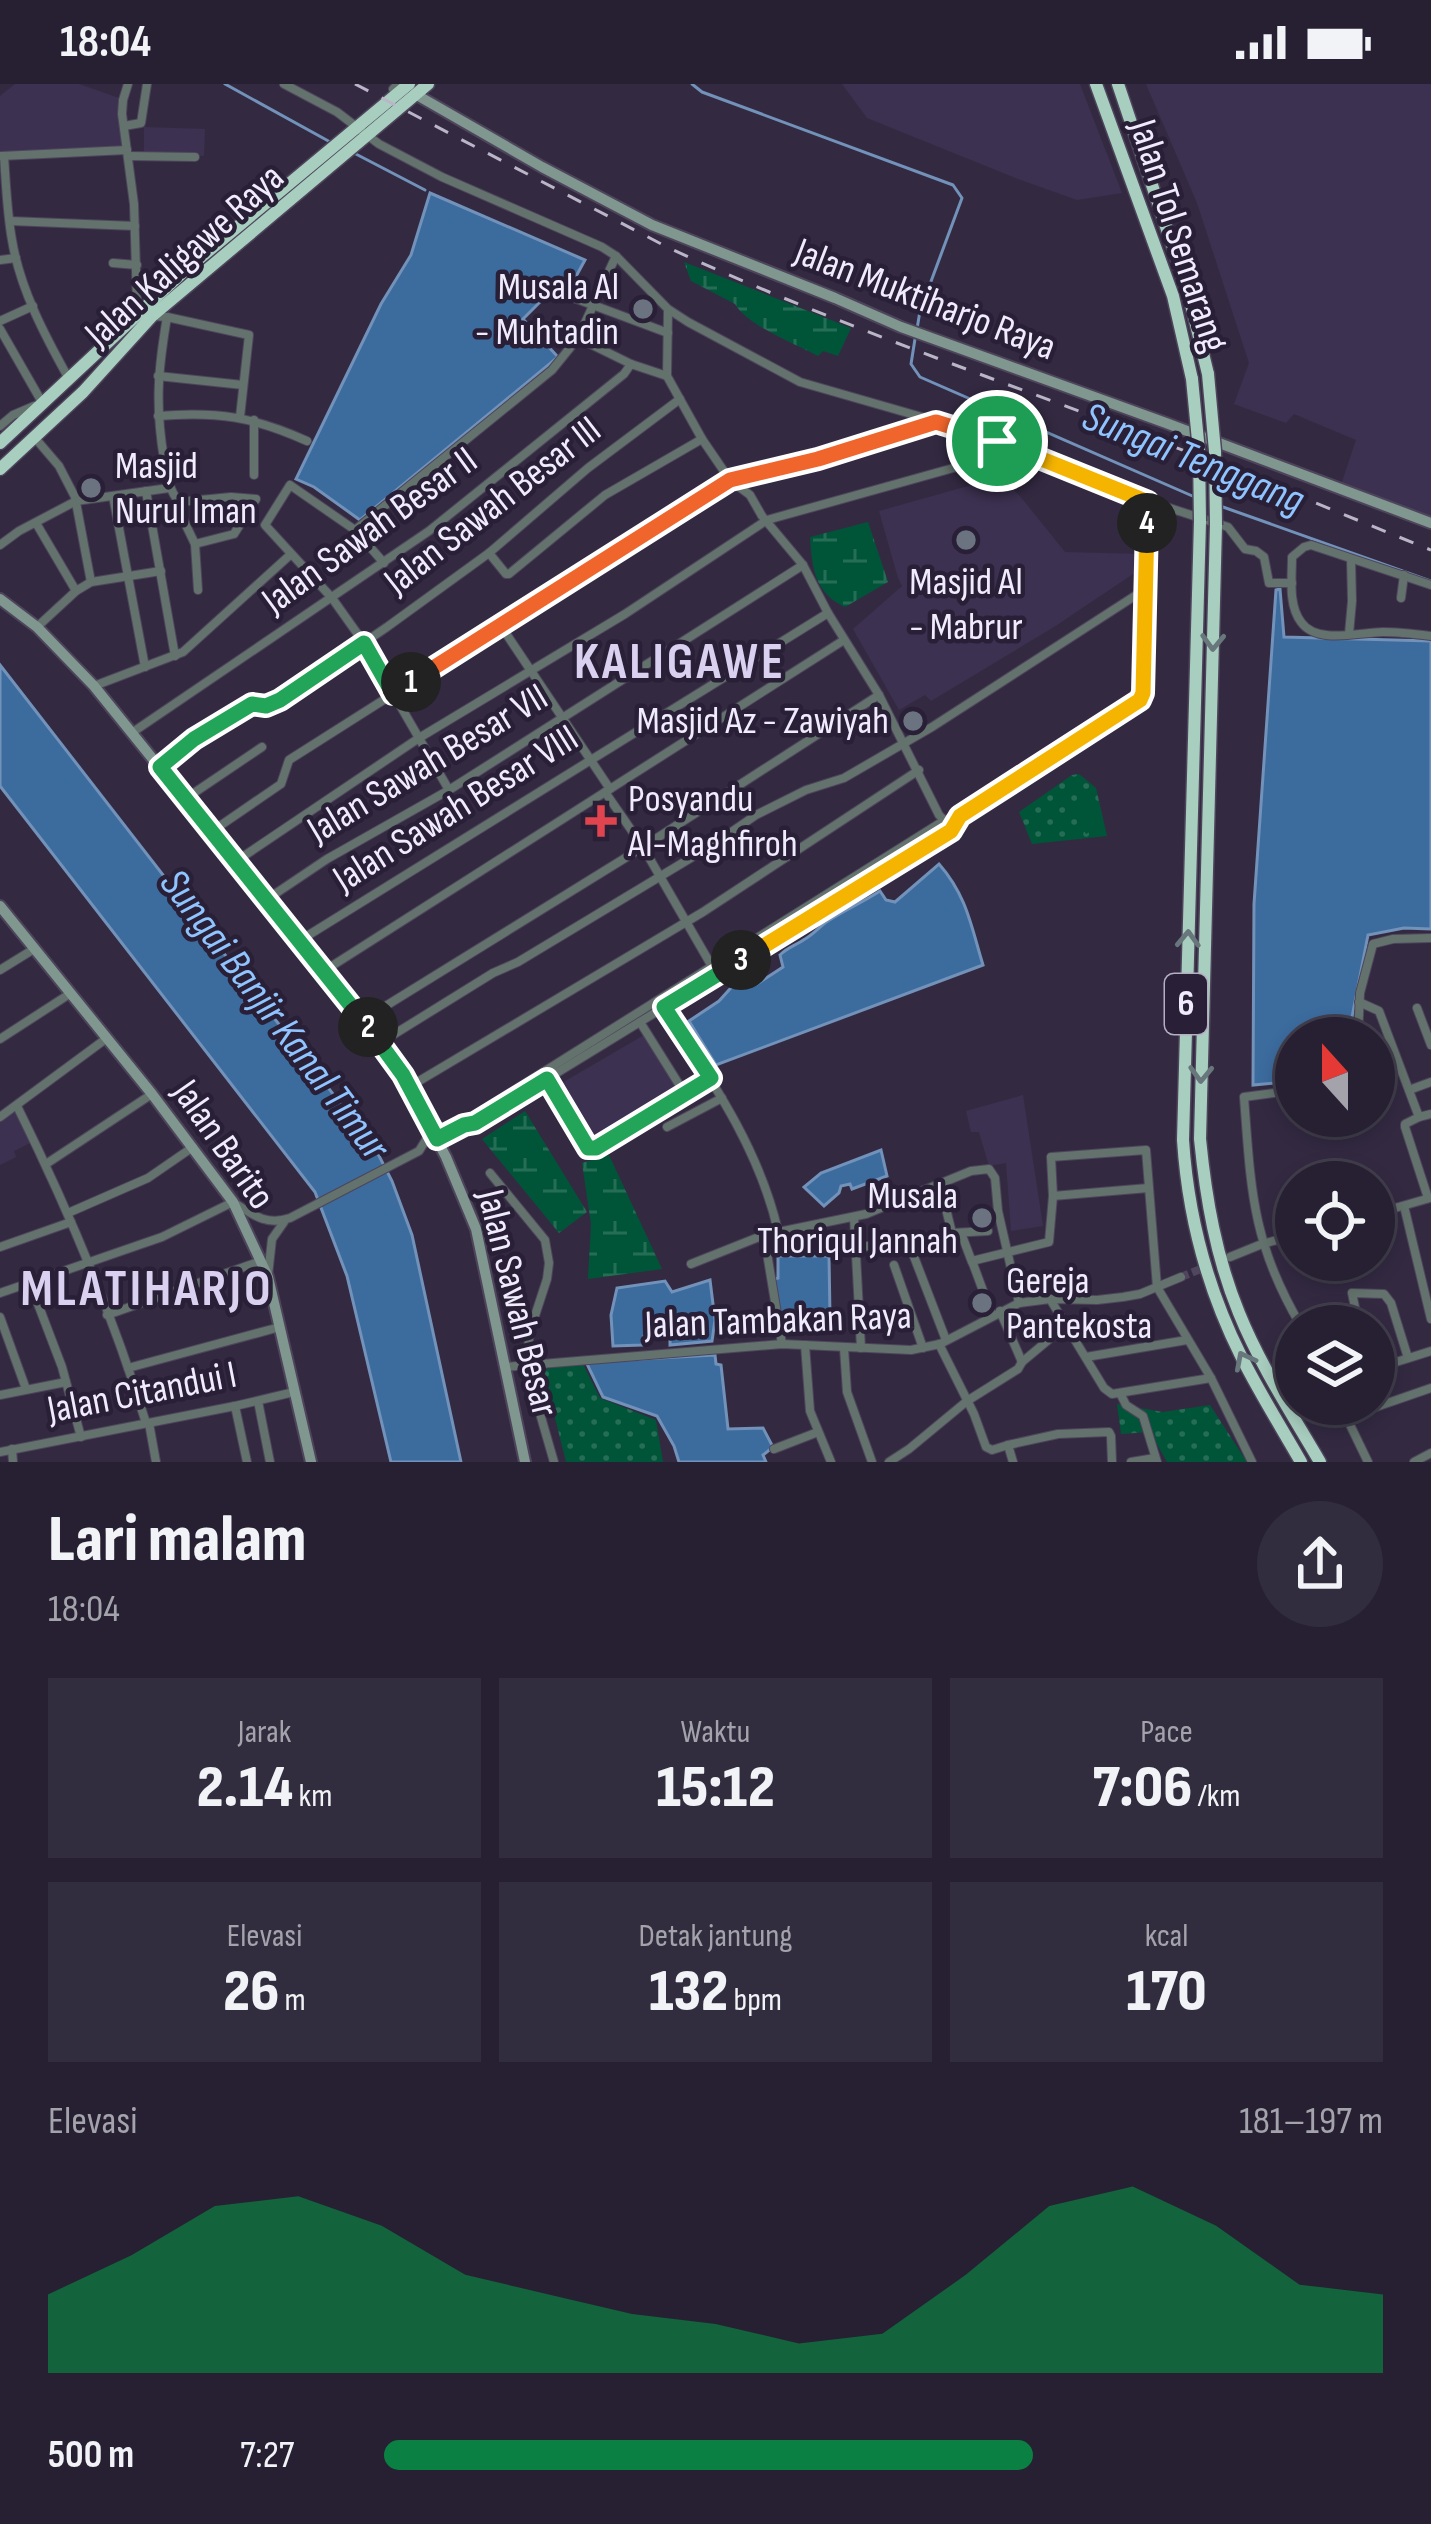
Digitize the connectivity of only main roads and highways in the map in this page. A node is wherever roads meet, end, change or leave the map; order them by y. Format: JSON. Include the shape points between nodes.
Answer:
{"nodes":[{"id":1,"x":428,"y":84,"type":"edge"},
{"id":2,"x":1096,"y":84,"type":"edge"},
{"id":3,"x":1118,"y":84,"type":"edge"},
{"id":4,"x":399,"y":89,"type":"edge"},
{"id":5,"x":356,"y":136,"type":"junction"},
{"id":6,"x":146,"y":314,"type":"junction"},
{"id":7,"x":0,"y":443,"type":"edge"},
{"id":8,"x":0,"y":469,"type":"edge"},
{"id":9,"x":1301,"y":1462,"type":"edge"},
{"id":10,"x":1320,"y":1462,"type":"edge"}],
"edges":[{"from":1,"to":4,"type":"highway"},
{"from":9,"to":2,"type":"highway","name":"Jalan Tol Semarang","number":"6","one_way":true,"bridge":true,"via":[[1222,1315],[1185,1183],[1198,451],[1173,296]]},
{"from":3,"to":10,"type":"highway","name":"Jalan Tol Semarang","number":"6","one_way":true,"bridge":true,"via":[[1188,292],[1215,451],[1200,1139],[1207,1204],[1239,1313]]},
{"from":4,"to":5,"type":"highway","name":"Jalan Kaligawe Raya"},
{"from":4,"to":5,"type":"highway","name":"Jalan Kaligawe Raya"},
{"from":5,"to":6,"type":"highway","name":"Jalan Kaligawe Raya"},
{"from":6,"to":7,"type":"highway","name":"Jalan Kaligawe Raya"},
{"from":6,"to":8,"type":"highway","name":"Jalan Kaligawe Raya","via":[[83,392]]}]}
